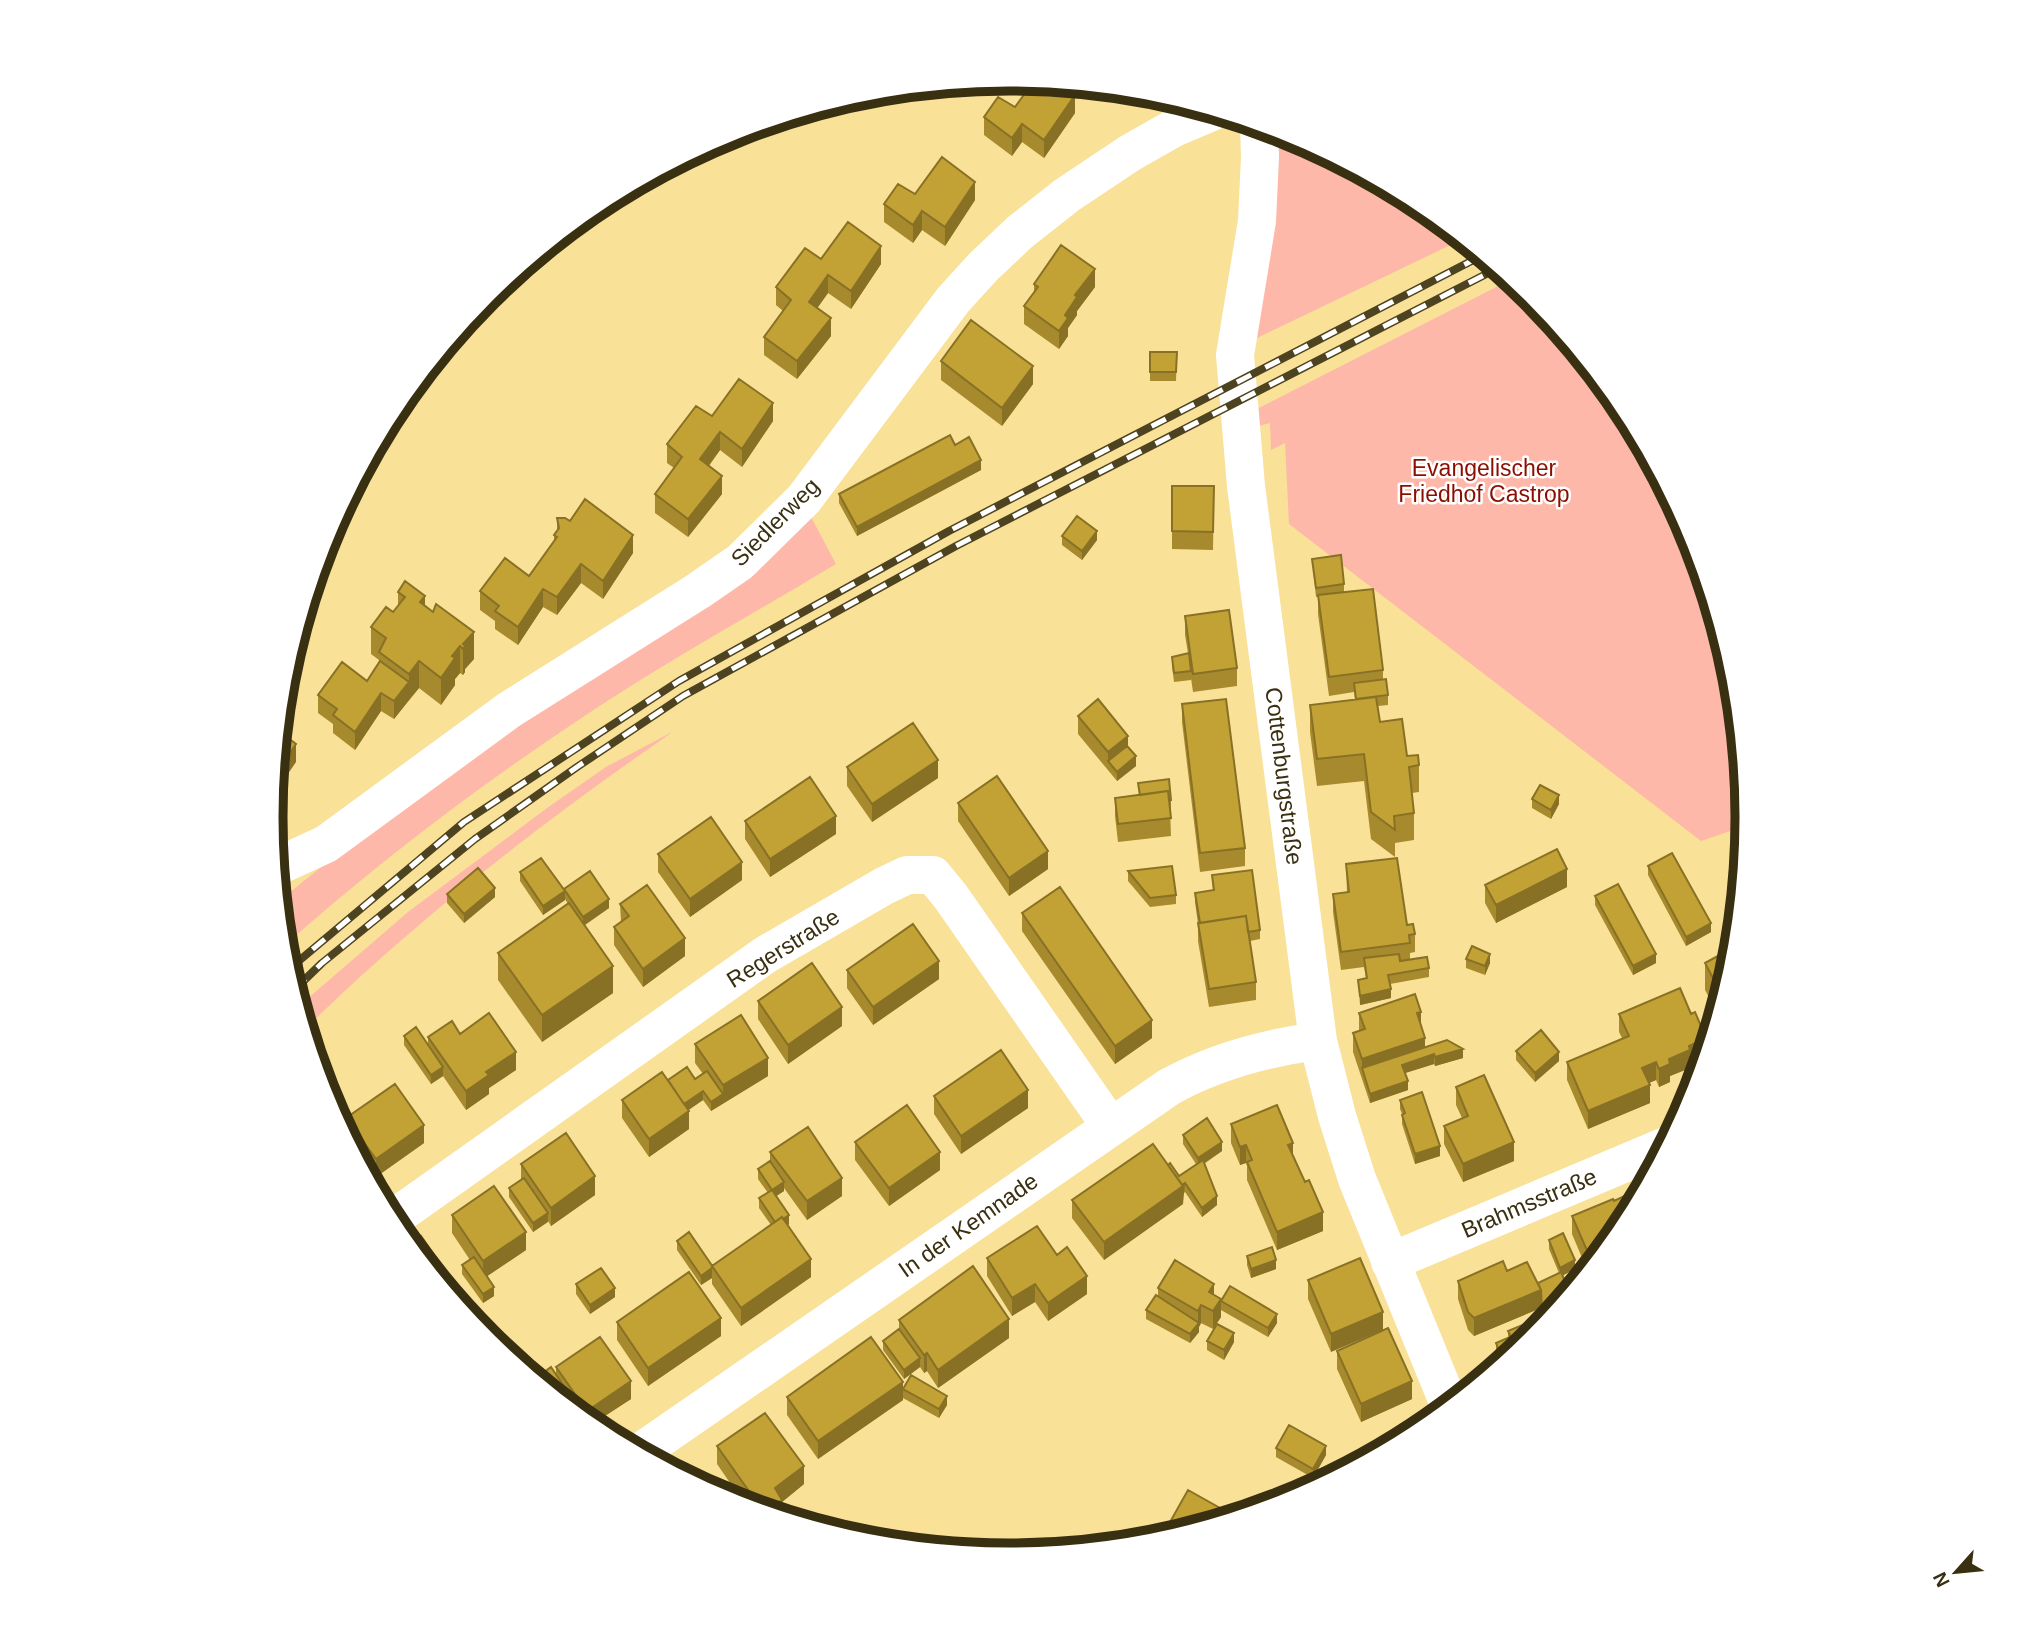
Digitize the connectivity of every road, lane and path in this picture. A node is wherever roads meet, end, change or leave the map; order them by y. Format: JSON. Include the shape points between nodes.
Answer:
{"nodes":[{"id":1,"x":1200,"y":117,"type":"edge"},
{"id":2,"x":1259,"y":136,"type":"edge"},
{"id":3,"x":285,"y":863,"type":"edge"},
{"id":4,"x":1318,"y":1041,"type":"junction"},
{"id":5,"x":1111,"y":1127,"type":"junction"},
{"id":6,"x":1656,"y":1149,"type":"edge"},
{"id":7,"x":400,"y":1213,"type":"edge"},
{"id":8,"x":1390,"y":1262,"type":"junction"},
{"id":9,"x":1446,"y":1398,"type":"edge"},
{"id":10,"x":647,"y":1448,"type":"edge"}],
"edges":[{"from":1,"to":3,"type":"street","name":"Siedlerweg","via":[[1129,153],[1049,210],[983,267],[953,300],[804,499],[740,562],[509,710],[326,844]]},
{"from":2,"to":4,"type":"street","name":"Cottenburgstraße","via":[[1257,222],[1235,355],[1246,486]]},
{"from":4,"to":5,"type":"street","name":"In der Kemnade","via":[[1281,1046],[1199,1070]]},
{"from":4,"to":8,"type":"street","name":"Cottenburgstraße","via":[[1357,1179]]},
{"from":5,"to":7,"type":"street","name":"Regerstraße","via":[[951,897],[933,875],[907,876],[765,955]]},
{"from":5,"to":10,"type":"street","name":"In der Kemnade"},
{"from":6,"to":8,"type":"street","name":"Brahmsstraße"},
{"from":8,"to":9,"type":"street","name":"Cottenburgstraße"}]}
